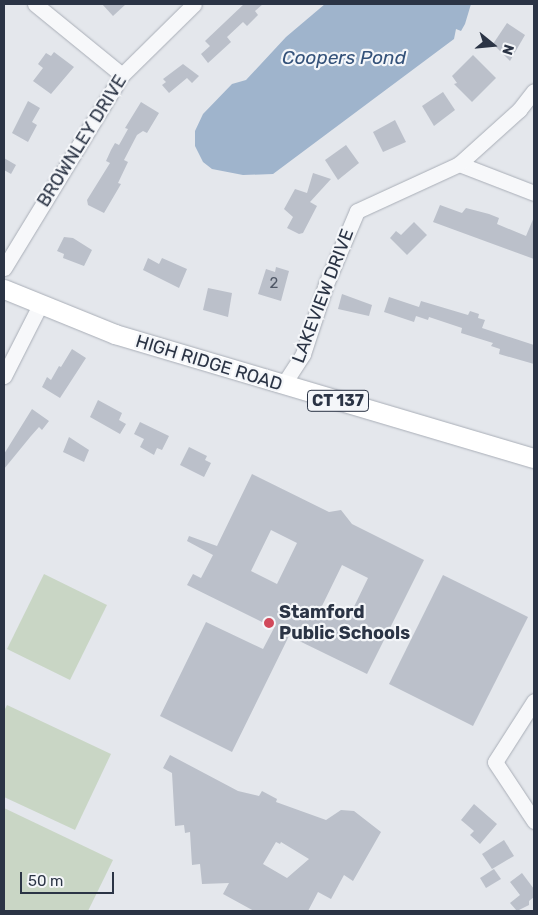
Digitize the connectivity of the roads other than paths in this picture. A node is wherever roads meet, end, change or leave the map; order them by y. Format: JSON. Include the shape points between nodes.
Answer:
{"nodes":[{"id":1,"x":35,"y":4,"type":"edge"},
{"id":2,"x":194,"y":4,"type":"edge"},
{"id":3,"x":122,"y":75,"type":"junction"},
{"id":4,"x":534,"y":91,"type":"edge"},
{"id":5,"x":459,"y":164,"type":"junction"},
{"id":6,"x":534,"y":193,"type":"edge"},
{"id":7,"x":4,"y":268,"type":"edge"},
{"id":8,"x":4,"y":289,"type":"edge"},
{"id":9,"x":40,"y":305,"type":"junction"},
{"id":10,"x":4,"y":376,"type":"edge"},
{"id":11,"x":283,"y":385,"type":"junction"},
{"id":12,"x":534,"y":458,"type":"edge"},
{"id":13,"x":534,"y":701,"type":"edge"},
{"id":14,"x":534,"y":821,"type":"edge"}],
"edges":[{"from":1,"to":3,"type":"street"},
{"from":2,"to":3,"type":"street","name":"BROWNLEY DRIVE"},
{"from":3,"to":7,"type":"street","name":"BROWNLEY DRIVE"},
{"from":4,"to":5,"type":"street","name":"LAKEVIEW DRIVE","via":[[520,110]]},
{"from":5,"to":6,"type":"street"},
{"from":5,"to":11,"type":"street","name":"LAKEVIEW DRIVE","via":[[357,211],[326,284],[303,354]]},
{"from":8,"to":9,"type":"main road","name":"HIGH RIDGE ROAD","number":"CT 137"},
{"from":9,"to":10,"type":"street"},
{"from":9,"to":11,"type":"main road","name":"HIGH RIDGE ROAD","number":"CT 137","via":[[115,334]]},
{"from":11,"to":12,"type":"main road","name":"HIGH RIDGE ROAD","number":"CT 137"},
{"from":13,"to":14,"type":"street","via":[[495,762]]}]}
